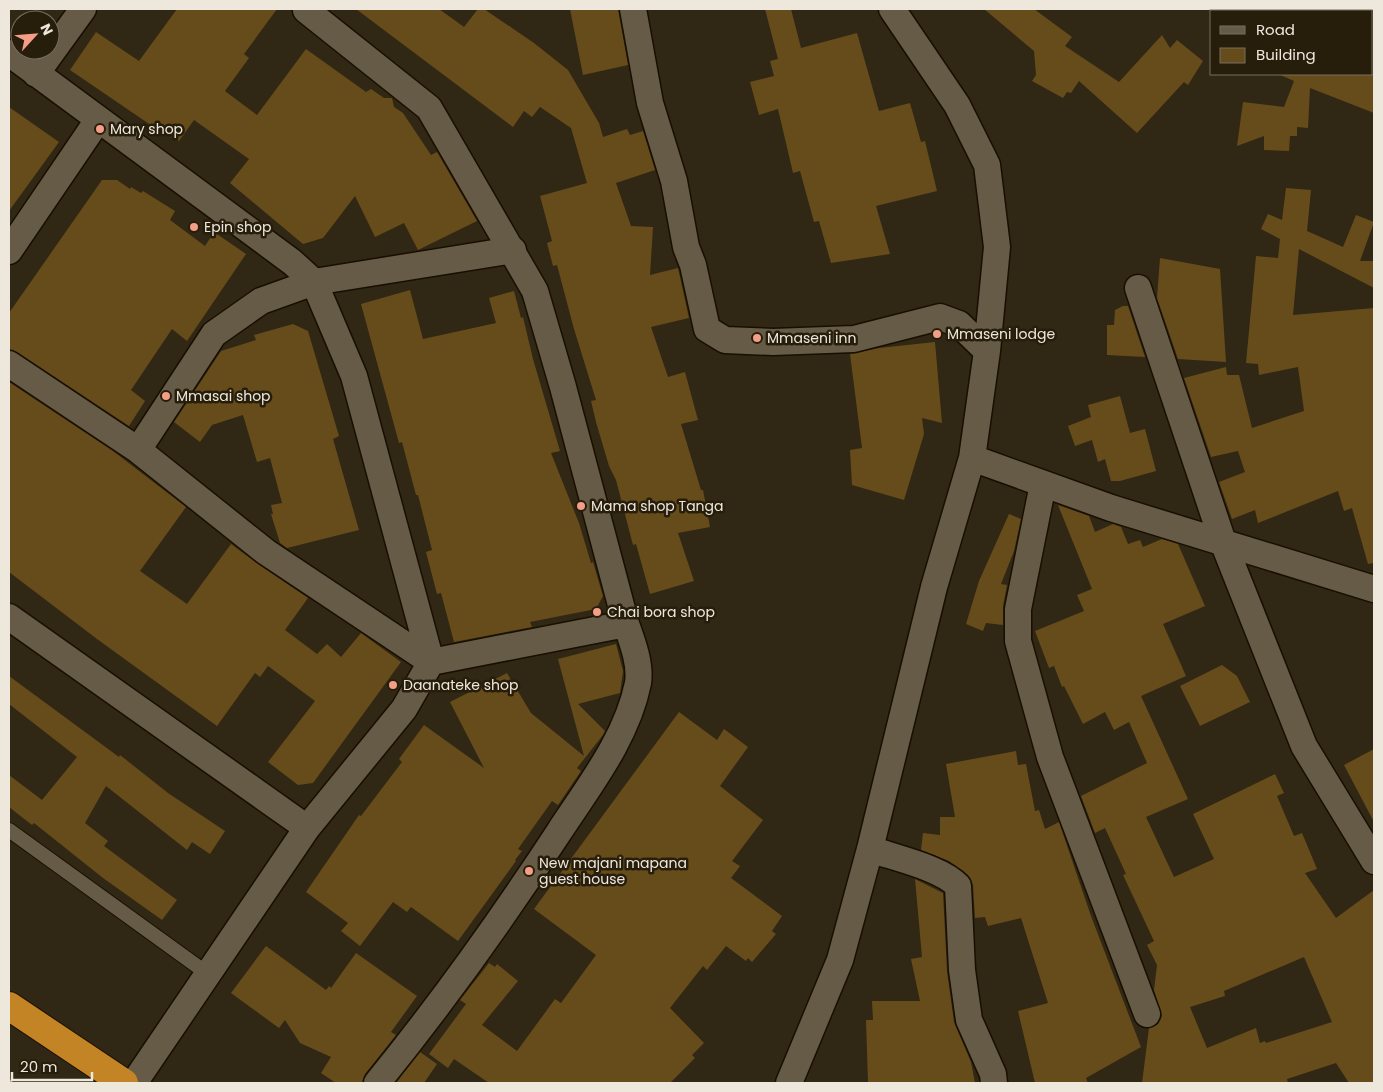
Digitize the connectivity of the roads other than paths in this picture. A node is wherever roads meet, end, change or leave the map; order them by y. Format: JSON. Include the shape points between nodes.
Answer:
{"nodes":[{"id":1,"x":83,"y":9,"type":"edge"},
{"id":2,"x":633,"y":9,"type":"edge"},
{"id":3,"x":892,"y":9,"type":"edge"},
{"id":4,"x":306,"y":10,"type":"dead end"},
{"id":5,"x":9,"y":53,"type":"edge"},
{"id":6,"x":36,"y":74,"type":"junction"},
{"id":7,"x":98,"y":120,"type":"junction"},
{"id":8,"x":512,"y":250,"type":"junction"},
{"id":9,"x":9,"y":251,"type":"edge"},
{"id":10,"x":314,"y":282,"type":"junction"},
{"id":11,"x":1138,"y":288,"type":"dead end"},
{"id":12,"x":987,"y":352,"type":"junction"},
{"id":13,"x":9,"y":364,"type":"edge"},
{"id":14,"x":138,"y":450,"type":"junction"},
{"id":15,"x":972,"y":458,"type":"junction"},
{"id":16,"x":1043,"y":484,"type":"junction"},
{"id":17,"x":1223,"y":542,"type":"junction"},
{"id":18,"x":1374,"y":589,"type":"edge"},
{"id":19,"x":9,"y":617,"type":"edge"},
{"id":20,"x":626,"y":624,"type":"junction"},
{"id":21,"x":431,"y":662,"type":"junction"},
{"id":22,"x":307,"y":828,"type":"junction"},
{"id":23,"x":9,"y":830,"type":"edge"},
{"id":24,"x":870,"y":849,"type":"junction"},
{"id":25,"x":1374,"y":861,"type":"edge"},
{"id":26,"x":208,"y":974,"type":"junction"},
{"id":27,"x":9,"y":1006,"type":"edge"},
{"id":28,"x":1147,"y":1014,"type":"dead end"},
{"id":29,"x":124,"y":1083,"type":"edge"},
{"id":30,"x":134,"y":1083,"type":"edge"},
{"id":31,"x":377,"y":1083,"type":"edge"},
{"id":32,"x":789,"y":1083,"type":"edge"},
{"id":33,"x":994,"y":1083,"type":"edge"}],
"edges":[{"from":1,"to":6,"type":"street"},
{"from":2,"to":12,"type":"street","via":[[650,103],[674,181],[686,247],[707,329],[725,340],[854,339],[940,317],[959,324]]},
{"from":3,"to":12,"type":"street","via":[[957,105],[987,165],[997,247]]},
{"from":4,"to":8,"type":"street","via":[[429,108]]},
{"from":5,"to":6,"type":"street"},
{"from":6,"to":7,"type":"street"},
{"from":7,"to":9,"type":"street"},
{"from":7,"to":10,"type":"street","via":[[292,262]]},
{"from":8,"to":10,"type":"street"},
{"from":8,"to":20,"type":"street","via":[[535,291]]},
{"from":10,"to":14,"type":"street","via":[[262,301],[214,334]]},
{"from":10,"to":21,"type":"street","via":[[354,376]]},
{"from":11,"to":17,"type":"street"},
{"from":12,"to":15,"type":"street"},
{"from":13,"to":14,"type":"street"},
{"from":14,"to":21,"type":"street","via":[[266,552]]},
{"from":15,"to":16,"type":"street"},
{"from":15,"to":24,"type":"street","via":[[934,587]]},
{"from":16,"to":17,"type":"street"},
{"from":16,"to":28,"type":"street","via":[[1018,609],[1018,641],[1050,757]]},
{"from":17,"to":18,"type":"street"},
{"from":17,"to":25,"type":"street","via":[[1304,746]]},
{"from":19,"to":22,"type":"street"},
{"from":20,"to":21,"type":"street"},
{"from":20,"to":31,"type":"street","via":[[634,646],[638,682],[617,744],[501,920]]},
{"from":21,"to":22,"type":"street","via":[[404,709]]},
{"from":22,"to":26,"type":"street"},
{"from":23,"to":26,"type":"lane"},
{"from":24,"to":32,"type":"street","via":[[840,960]]},
{"from":24,"to":33,"type":"street","via":[[951,879],[958,886],[962,970],[969,1020]]},
{"from":26,"to":30,"type":"street"},
{"from":27,"to":29,"type":"highway"}]}
